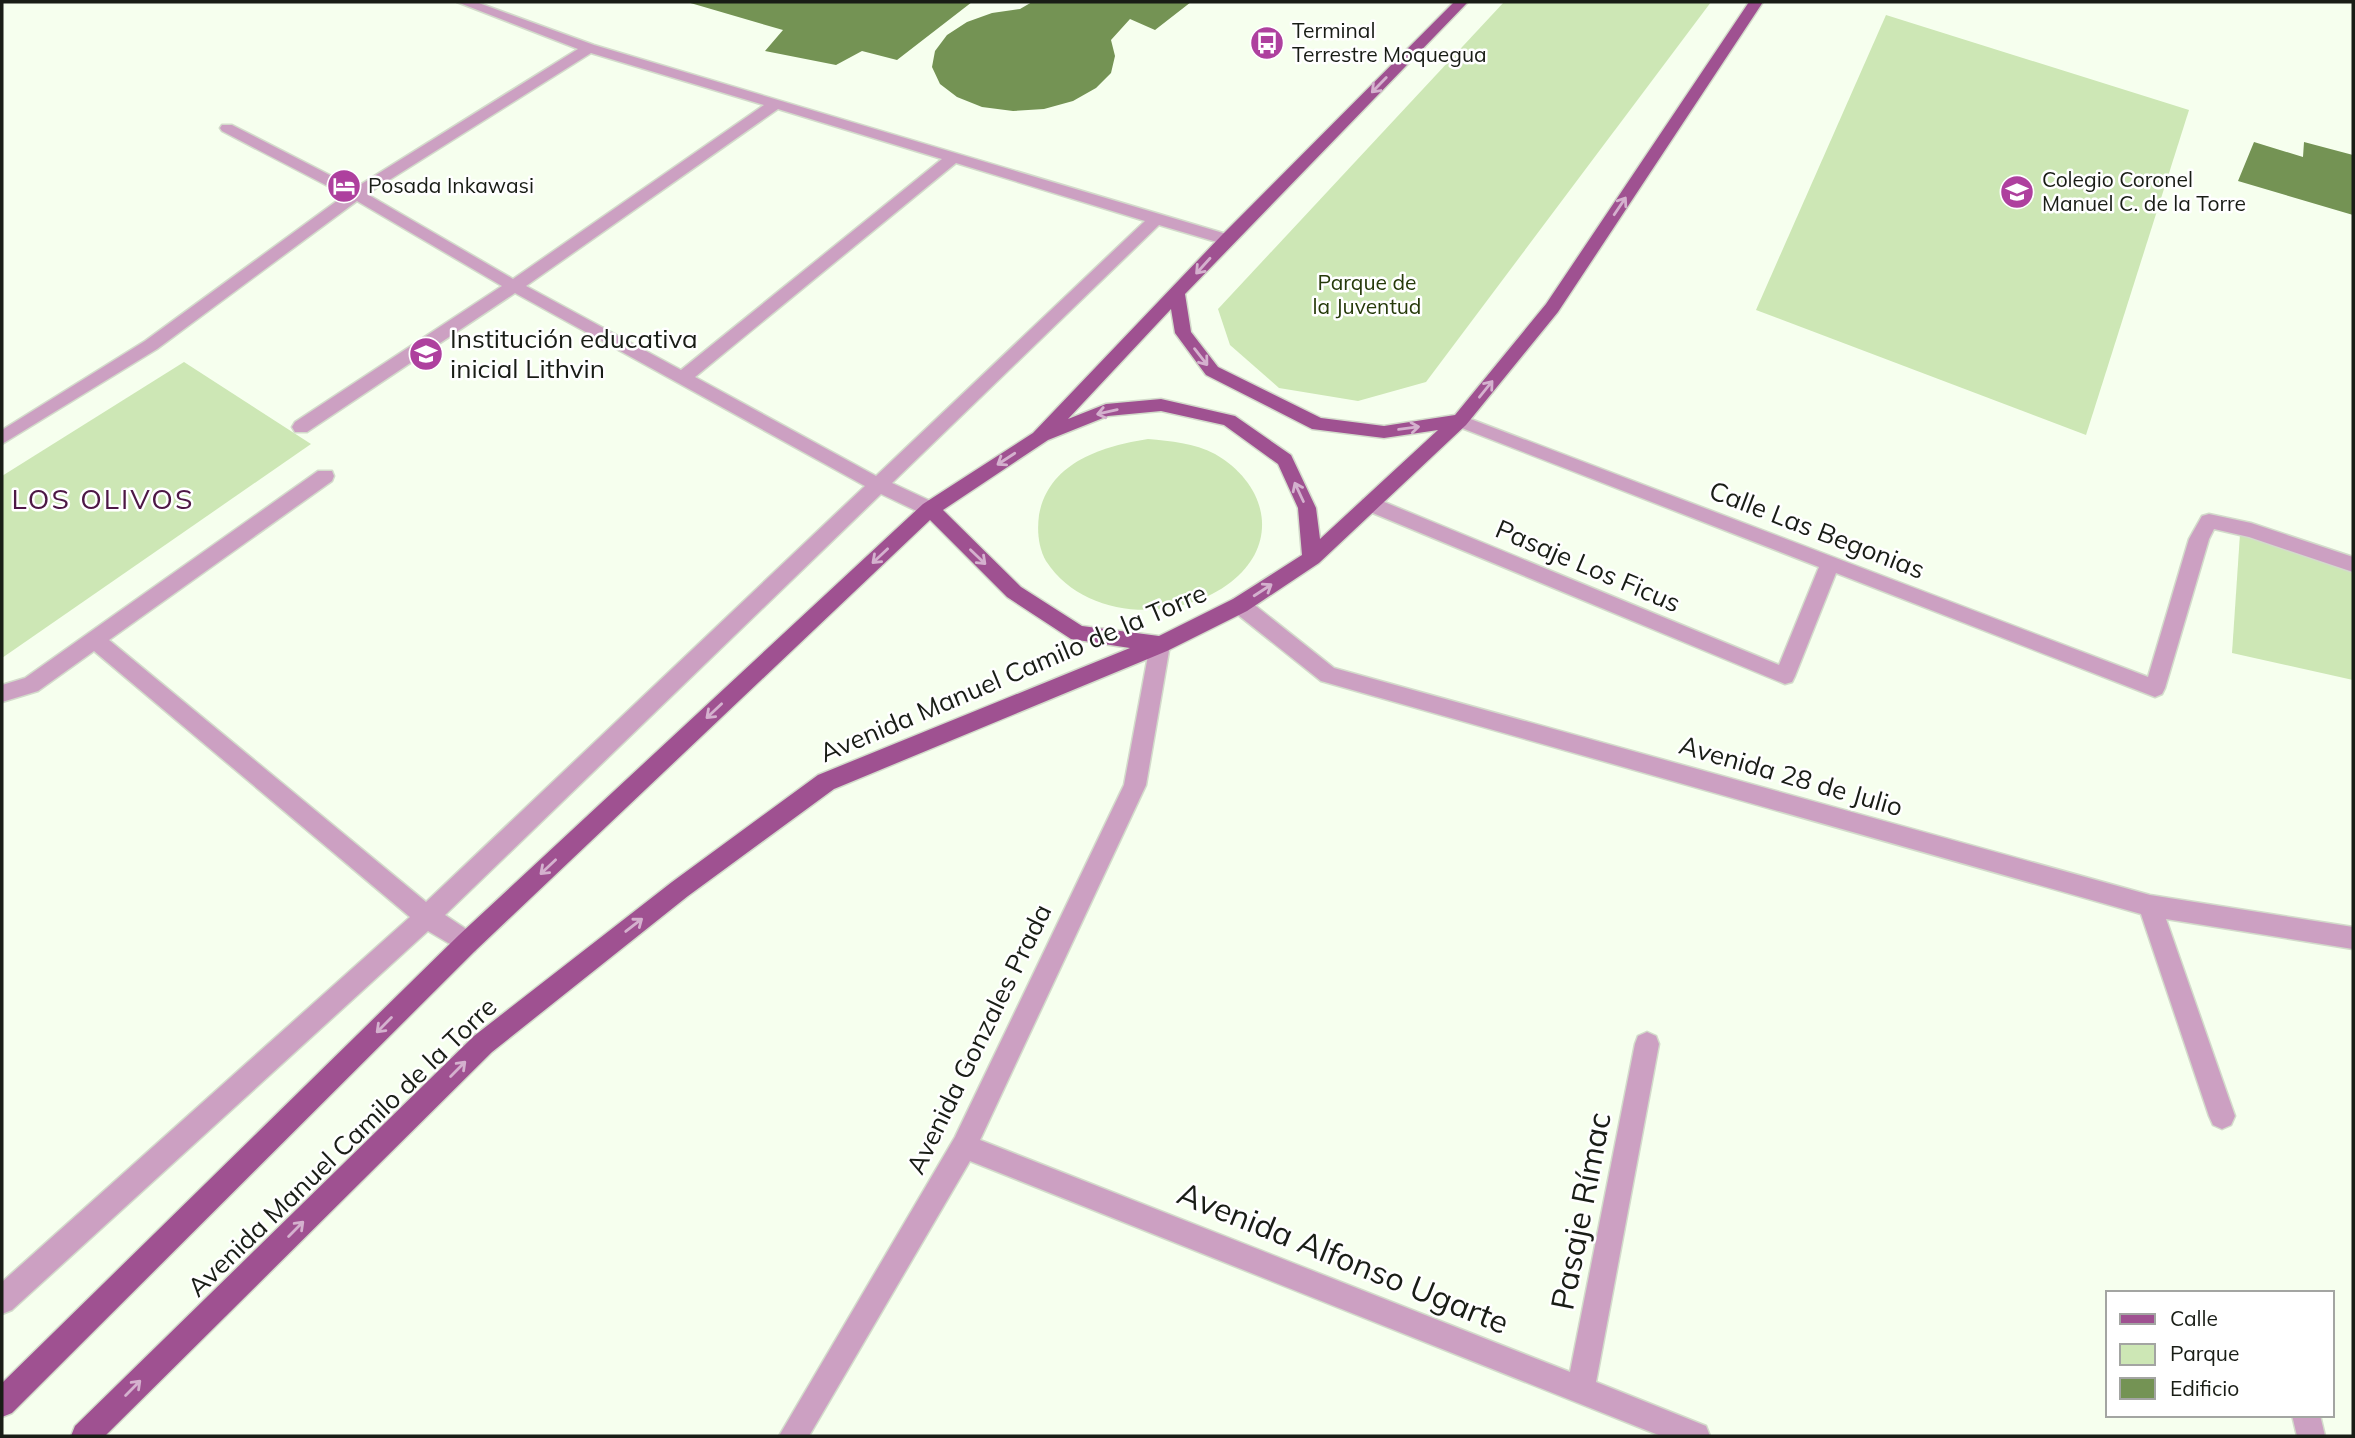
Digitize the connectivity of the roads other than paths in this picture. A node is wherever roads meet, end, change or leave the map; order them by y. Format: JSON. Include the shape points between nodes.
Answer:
{"nodes":[{"id":1,"x":464,"y":2,"type":"edge"},
{"id":2,"x":1461,"y":2,"type":"edge"},
{"id":3,"x":1756,"y":2,"type":"edge"},
{"id":4,"x":589,"y":48,"type":"junction"},
{"id":5,"x":776,"y":104,"type":"junction"},
{"id":6,"x":228,"y":128,"type":"dead end"},
{"id":7,"x":953,"y":158,"type":"junction"},
{"id":8,"x":356,"y":194,"type":"junction"},
{"id":9,"x":1156,"y":219,"type":"junction"},
{"id":10,"x":1227,"y":240,"type":"junction"},
{"id":11,"x":514,"y":286,"type":"junction"},
{"id":12,"x":1177,"y":295,"type":"junction"},
{"id":13,"x":682,"y":378,"type":"junction"},
{"id":14,"x":1460,"y":421,"type":"junction"},
{"id":15,"x":301,"y":427,"type":"dead end"},
{"id":16,"x":2,"y":438,"type":"edge"},
{"id":17,"x":1039,"y":438,"type":"junction"},
{"id":18,"x":325,"y":476,"type":"dead end"},
{"id":19,"x":878,"y":485,"type":"junction"},
{"id":20,"x":1370,"y":504,"type":"junction"},
{"id":21,"x":929,"y":509,"type":"junction"},
{"id":22,"x":1312,"y":558,"type":"junction"},
{"id":23,"x":1830,"y":563,"type":"junction"},
{"id":24,"x":2353,"y":565,"type":"edge"},
{"id":25,"x":1240,"y":604,"type":"junction"},
{"id":26,"x":93,"y":639,"type":"junction"},
{"id":27,"x":1160,"y":645,"type":"junction"},
{"id":28,"x":2,"y":693,"type":"edge"},
{"id":29,"x":2150,"y":906,"type":"junction"},
{"id":30,"x":427,"y":917,"type":"junction"},
{"id":31,"x":2353,"y":937,"type":"edge"},
{"id":32,"x":467,"y":943,"type":"junction"},
{"id":33,"x":1647,"y":1044,"type":"dead end"},
{"id":34,"x":2222,"y":1116,"type":"dead end"},
{"id":35,"x":964,"y":1146,"type":"junction"},
{"id":36,"x":2,"y":1300,"type":"edge"},
{"id":37,"x":1581,"y":1390,"type":"junction"},
{"id":38,"x":2,"y":1402,"type":"edge"},
{"id":39,"x":2306,"y":1417,"type":"edge"},
{"id":40,"x":85,"y":1436,"type":"edge"},
{"id":41,"x":793,"y":1436,"type":"edge"},
{"id":42,"x":1696,"y":1436,"type":"edge"},
{"id":43,"x":2311,"y":1436,"type":"edge"}],
"edges":[{"from":1,"to":4,"type":"street"},
{"from":2,"to":10,"type":"main road","name":"Avenida Manuel Camilo de la Torre","one_way":true},
{"from":14,"to":3,"type":"main road","name":"Avenida Manuel Camilo de la Torre","one_way":true,"via":[[1552,308]]},
{"from":4,"to":5,"type":"street"},
{"from":4,"to":8,"type":"street"},
{"from":5,"to":7,"type":"street"},
{"from":5,"to":11,"type":"street"},
{"from":6,"to":8,"type":"street"},
{"from":7,"to":9,"type":"street"},
{"from":7,"to":13,"type":"street"},
{"from":8,"to":11,"type":"street"},
{"from":8,"to":16,"type":"street","via":[[152,345]]},
{"from":9,"to":10,"type":"street"},
{"from":9,"to":19,"type":"street"},
{"from":10,"to":12,"type":"main road","name":"Avenida Manuel Camilo de la Torre","one_way":true},
{"from":11,"to":13,"type":"street"},
{"from":11,"to":15,"type":"street"},
{"from":12,"to":14,"type":"main road","one_way":true,"via":[[1183,333],[1212,371],[1318,424],[1384,432]]},
{"from":12,"to":17,"type":"main road","name":"Avenida Manuel Camilo de la Torre"},
{"from":13,"to":19,"type":"street"},
{"from":14,"to":20,"type":"main road","name":"Avenida Manuel Camilo de la Torre"},
{"from":14,"to":23,"type":"street","name":"Calle Las Begonias"},
{"from":17,"to":21,"type":"main road","name":"Avenida Manuel Camilo de la Torre","one_way":true},
{"from":22,"to":17,"type":"main road","one_way":true,"via":[[1307,508],[1285,460],[1229,420],[1161,405],[1106,410]]},
{"from":18,"to":26,"type":"street"},
{"from":19,"to":21,"type":"street"},
{"from":19,"to":30,"type":"street"},
{"from":20,"to":22,"type":"main road","name":"Avenida Manuel Camilo de la Torre"},
{"from":20,"to":23,"type":"street","name":"Pasaje Los Ficus","via":[[1785,676]]},
{"from":21,"to":27,"type":"main road","one_way":true,"via":[[1014,592],[1078,633]]},
{"from":21,"to":32,"type":"main road","name":"Avenida Manuel Camilo de la Torre","one_way":true},
{"from":25,"to":22,"type":"main road","name":"Avenida Manuel Camilo de la Torre","one_way":true},
{"from":23,"to":24,"type":"street","name":"Calle Las Begonias","via":[[2155,688],[2199,539],[2209,521],[2251,530]]},
{"from":25,"to":27,"type":"main road","name":"Avenida Manuel Camilo de la Torre"},
{"from":25,"to":29,"type":"street","name":"Avenida 28 de Julio","via":[[1328,676]]},
{"from":26,"to":28,"type":"street","via":[[31,685]]},
{"from":26,"to":30,"type":"street"},
{"from":27,"to":35,"type":"street","name":"Avenida Gonzales Prada","via":[[1135,785]]},
{"from":40,"to":27,"type":"main road","name":"Avenida Manuel Camilo de la Torre","one_way":true,"via":[[483,1044],[825,782]]},
{"from":29,"to":31,"type":"street","name":"Avenida 28 de Julio"},
{"from":29,"to":34,"type":"street"},
{"from":30,"to":32,"type":"street"},
{"from":30,"to":36,"type":"street"},
{"from":32,"to":38,"type":"main road","name":"Avenida Manuel Camilo de la Torre","one_way":true},
{"from":33,"to":37,"type":"street","name":"Pasaje Rímac"},
{"from":35,"to":37,"type":"street","name":"Avenida Alfonso Ugarte"},
{"from":35,"to":41,"type":"street","name":"Avenida Gonzales Prada"},
{"from":37,"to":42,"type":"street","name":"Avenida Alfonso Ugarte"},
{"from":39,"to":43,"type":"street"}]}
